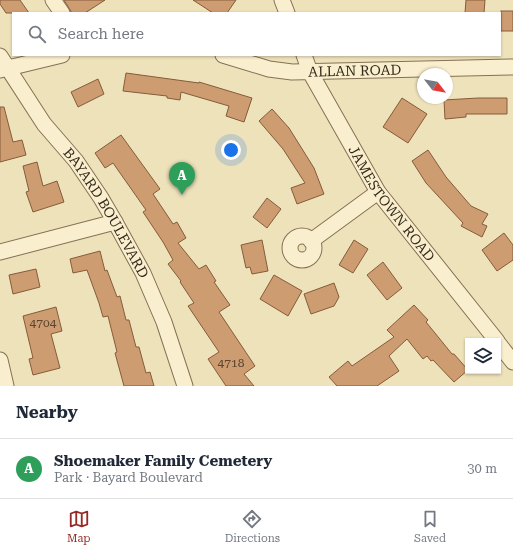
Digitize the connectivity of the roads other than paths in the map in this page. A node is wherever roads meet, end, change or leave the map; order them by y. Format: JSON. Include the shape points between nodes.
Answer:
{"nodes":[{"id":1,"x":53,"y":0,"type":"edge"},
{"id":2,"x":282,"y":0,"type":"edge"},
{"id":3,"x":61,"y":12,"type":"edge"},
{"id":4,"x":287,"y":12,"type":"edge"},
{"id":5,"x":56,"y":56,"type":"edge"},
{"id":6,"x":226,"y":56,"type":"edge"},
{"id":7,"x":304,"y":56,"type":"edge"},
{"id":8,"x":3,"y":65,"type":"edge"},
{"id":9,"x":513,"y":67,"type":"edge"},
{"id":10,"x":310,"y":72,"type":"junction"},
{"id":11,"x":378,"y":192,"type":"junction"},
{"id":12,"x":115,"y":222,"type":"junction"},
{"id":13,"x":311,"y":241,"type":"dead end"},
{"id":14,"x":0,"y":252,"type":"edge"},
{"id":15,"x":494,"y":338,"type":"edge"},
{"id":16,"x":501,"y":347,"type":"edge"},
{"id":17,"x":0,"y":360,"type":"edge"},
{"id":18,"x":513,"y":362,"type":"edge"},
{"id":19,"x":6,"y":386,"type":"edge"},
{"id":20,"x":184,"y":386,"type":"edge"}],
"edges":[{"from":1,"to":3,"type":"street"},
{"from":2,"to":4,"type":"street"},
{"from":5,"to":8,"type":"street"},
{"from":6,"to":10,"type":"street","name":"ALLAN ROAD","via":[[269,69]]},
{"from":7,"to":10,"type":"street","name":"JAMESTOWN ROAD"},
{"from":8,"to":12,"type":"street","name":"BAYARD BOULEVARD","via":[[44,124],[76,161]]},
{"from":9,"to":10,"type":"street","name":"ALLAN ROAD"},
{"from":10,"to":11,"type":"street","name":"JAMESTOWN ROAD"},
{"from":11,"to":13,"type":"street"},
{"from":11,"to":15,"type":"street","name":"JAMESTOWN ROAD"},
{"from":12,"to":14,"type":"street"},
{"from":12,"to":20,"type":"street","name":"BAYARD BOULEVARD","via":[[142,272],[164,322]]},
{"from":16,"to":18,"type":"street","name":"JAMESTOWN ROAD"},
{"from":17,"to":19,"type":"street"}]}
